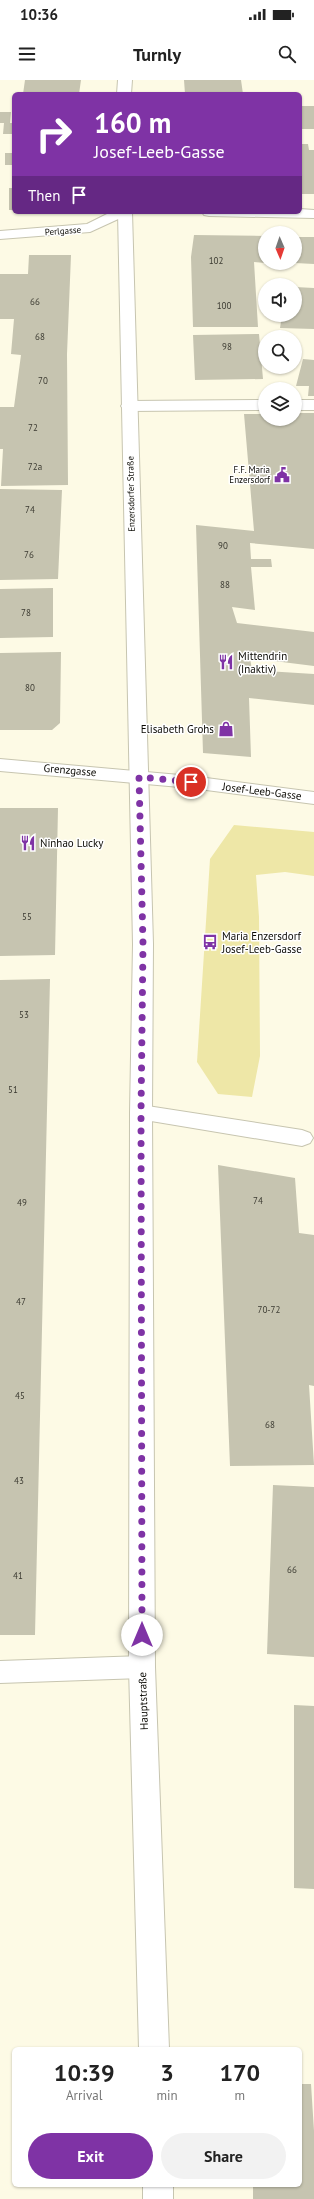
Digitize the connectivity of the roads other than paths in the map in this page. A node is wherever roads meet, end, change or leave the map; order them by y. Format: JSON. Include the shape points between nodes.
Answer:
{"nodes":[{"id":1,"x":125,"y":80,"type":"edge"},
{"id":2,"x":124,"y":92,"type":"edge"},
{"id":3,"x":119,"y":214,"type":"edge"},
{"id":4,"x":123,"y":214,"type":"edge"},
{"id":5,"x":302,"y":214,"type":"edge"},
{"id":6,"x":314,"y":214,"type":"edge"},
{"id":7,"x":0,"y":235,"type":"edge"},
{"id":8,"x":258,"y":405,"type":"edge"},
{"id":9,"x":302,"y":405,"type":"edge"},
{"id":10,"x":129,"y":406,"type":"junction"},
{"id":11,"x":314,"y":406,"type":"edge"},
{"id":12,"x":0,"y":765,"type":"edge"},
{"id":13,"x":139,"y":777,"type":"junction"},
{"id":14,"x":314,"y":798,"type":"edge"},
{"id":15,"x":141,"y":1113,"type":"junction"},
{"id":16,"x":302,"y":1138,"type":"dead end"},
{"id":17,"x":142,"y":1667,"type":"junction"},
{"id":18,"x":0,"y":1672,"type":"edge"},
{"id":19,"x":154,"y":2047,"type":"edge"},
{"id":20,"x":158,"y":2187,"type":"edge"},
{"id":21,"x":158,"y":2199,"type":"edge"}],
"edges":[{"from":1,"to":2,"type":"main road"},
{"from":3,"to":7,"type":"main road","name":"Perlgasse","via":[[90,228]]},
{"from":4,"to":10,"type":"main road","name":"Enzersdorfer Straße"},
{"from":5,"to":6,"type":"main road"},
{"from":8,"to":10,"type":"main road"},
{"from":9,"to":11,"type":"main road"},
{"from":10,"to":13,"type":"main road","name":"Enzersdorfer Straße"},
{"from":12,"to":13,"type":"main road","name":"Grenzgasse"},
{"from":13,"to":14,"type":"main road","name":"Josef-Leeb-Gasse"},
{"from":13,"to":15,"type":"main road","name":"Hauptstraße","via":[[143,944]]},
{"from":15,"to":16,"type":"main road"},
{"from":15,"to":17,"type":"main road","name":"Hauptstraße"},
{"from":17,"to":18,"type":"main road"},
{"from":17,"to":19,"type":"main road","name":"Hauptstraße"},
{"from":20,"to":21,"type":"main road"}]}
